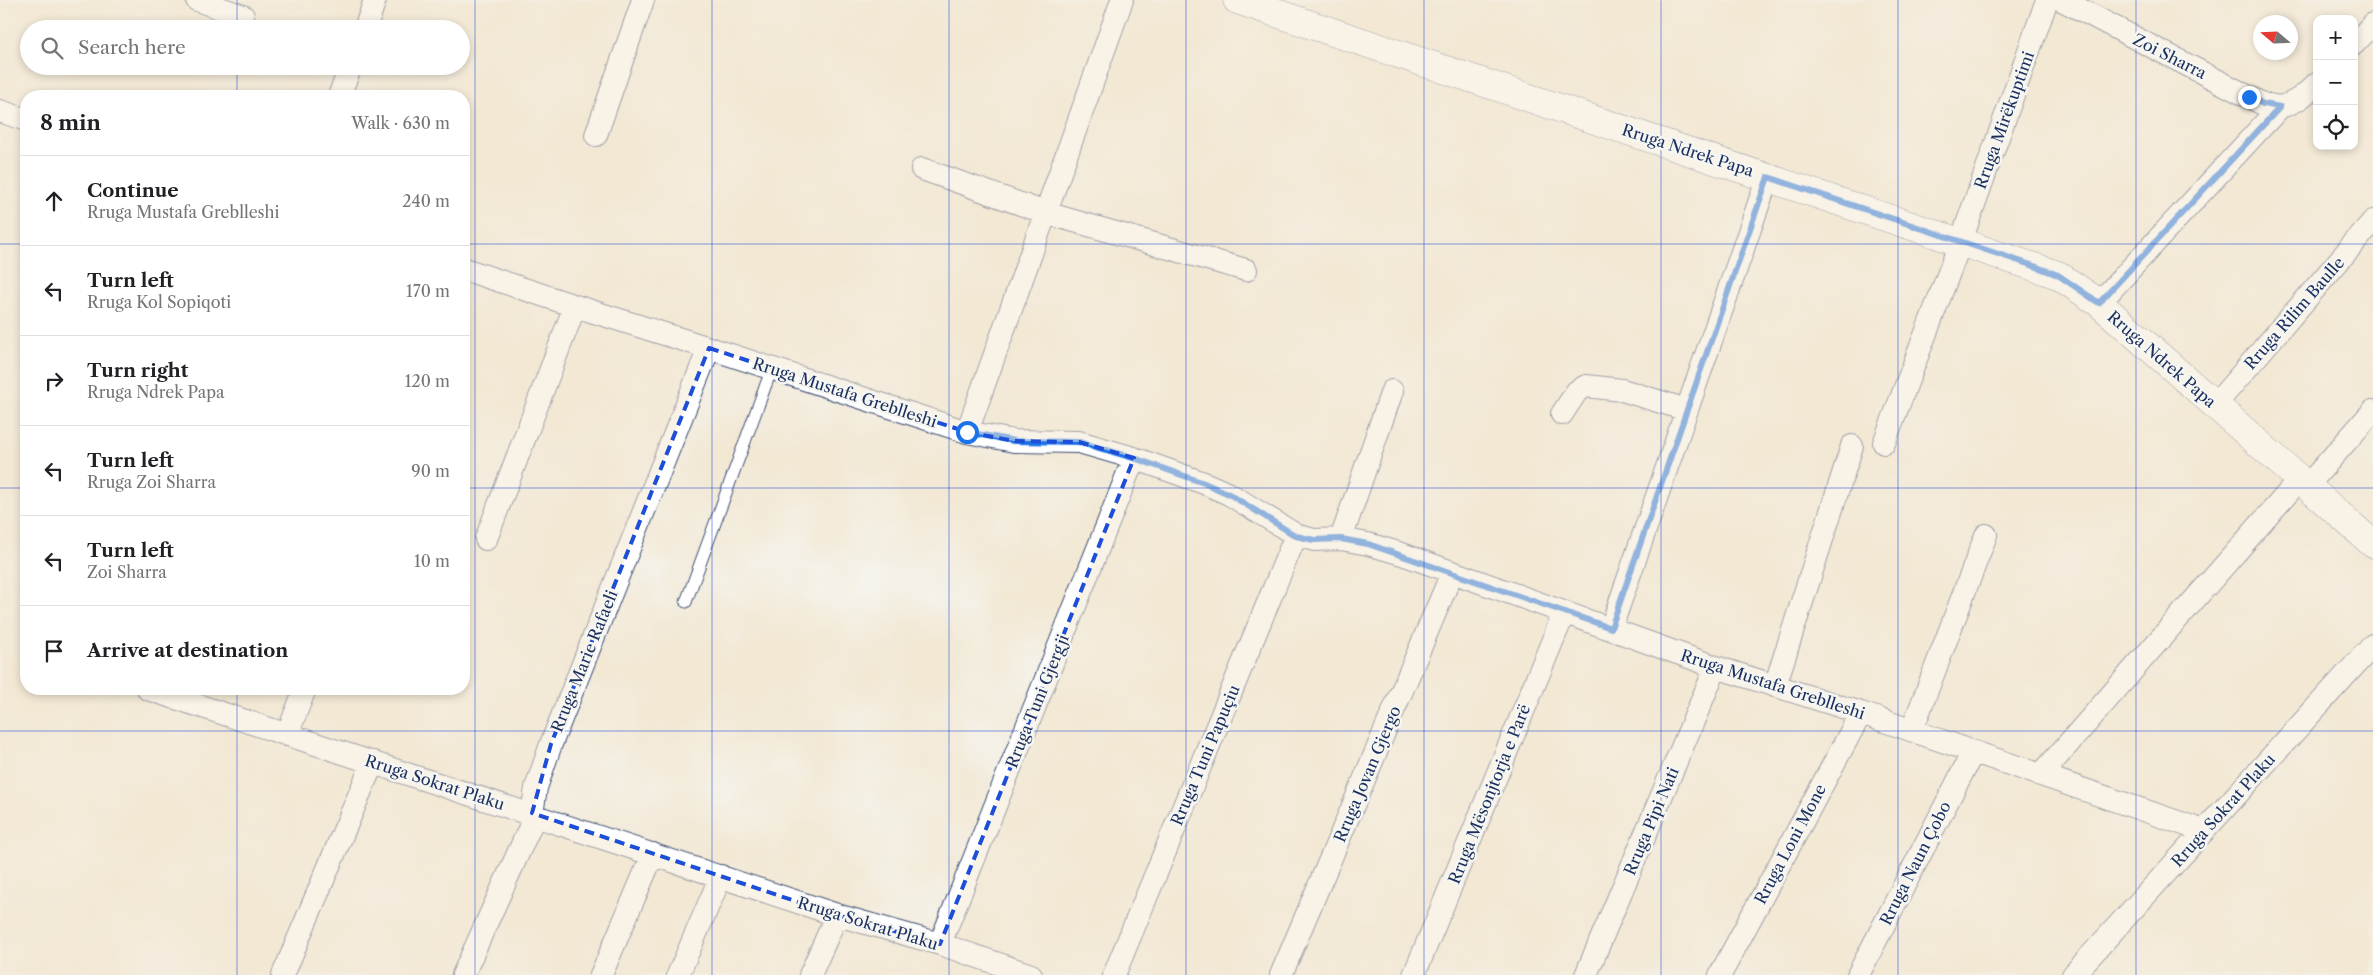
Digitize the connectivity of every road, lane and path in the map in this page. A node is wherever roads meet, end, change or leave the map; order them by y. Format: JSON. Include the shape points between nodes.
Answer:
{"nodes":[{"id":1,"x":197,"y":0,"type":"edge"},
{"id":2,"x":375,"y":0,"type":"edge"},
{"id":3,"x":643,"y":0,"type":"edge"},
{"id":4,"x":1122,"y":0,"type":"edge"},
{"id":5,"x":1237,"y":0,"type":"edge"},
{"id":6,"x":2047,"y":0,"type":"edge"},
{"id":7,"x":2062,"y":0,"type":"edge"},
{"id":8,"x":244,"y":15,"type":"edge"},
{"id":9,"x":368,"y":20,"type":"edge"},
{"id":10,"x":2373,"y":24,"type":"edge"},
{"id":11,"x":2358,"y":40,"type":"edge"},
{"id":12,"x":347,"y":75,"type":"edge"},
{"id":13,"x":2313,"y":87,"type":"edge"},
{"id":14,"x":341,"y":90,"type":"edge"},
{"id":15,"x":2280,"y":107,"type":"junction"},
{"id":16,"x":0,"y":111,"type":"edge"},
{"id":17,"x":20,"y":118,"type":"edge"},
{"id":18,"x":596,"y":135,"type":"dead end"},
{"id":19,"x":922,"y":169,"type":"dead end"},
{"id":20,"x":1768,"y":177,"type":"junction"},
{"id":21,"x":1046,"y":213,"type":"junction"},
{"id":22,"x":2373,"y":222,"type":"edge"},
{"id":23,"x":1961,"y":240,"type":"junction"},
{"id":24,"x":1246,"y":270,"type":"dead end"},
{"id":25,"x":470,"y":271,"type":"edge"},
{"id":26,"x":2099,"y":303,"type":"junction"},
{"id":27,"x":574,"y":306,"type":"junction"},
{"id":28,"x":709,"y":348,"type":"junction"},
{"id":29,"x":772,"y":368,"type":"junction"},
{"id":30,"x":1392,"y":391,"type":"dead end"},
{"id":31,"x":2215,"y":405,"type":"junction"},
{"id":32,"x":1687,"y":410,"type":"junction"},
{"id":33,"x":2373,"y":411,"type":"edge"},
{"id":34,"x":1562,"y":414,"type":"dead end"},
{"id":35,"x":967,"y":432,"type":"junction"},
{"id":36,"x":1884,"y":443,"type":"dead end"},
{"id":37,"x":1852,"y":446,"type":"dead end"},
{"id":38,"x":1134,"y":458,"type":"junction"},
{"id":39,"x":2303,"y":483,"type":"junction"},
{"id":40,"x":1986,"y":535,"type":"dead end"},
{"id":41,"x":1296,"y":536,"type":"junction"},
{"id":42,"x":486,"y":539,"type":"dead end"},
{"id":43,"x":1341,"y":539,"type":"junction"},
{"id":44,"x":2373,"y":544,"type":"edge"},
{"id":45,"x":1452,"y":573,"type":"junction"},
{"id":46,"x":686,"y":602,"type":"dead end"},
{"id":47,"x":1564,"y":613,"type":"junction"},
{"id":48,"x":1611,"y":628,"type":"junction"},
{"id":49,"x":2373,"y":645,"type":"edge"},
{"id":50,"x":1716,"y":667,"type":"junction"},
{"id":51,"x":1775,"y":686,"type":"junction"},
{"id":52,"x":171,"y":695,"type":"edge"},
{"id":53,"x":302,"y":695,"type":"edge"},
{"id":54,"x":1861,"y":713,"type":"junction"},
{"id":55,"x":1912,"y":730,"type":"junction"},
{"id":56,"x":287,"y":735,"type":"junction"},
{"id":57,"x":1973,"y":752,"type":"junction"},
{"id":58,"x":373,"y":762,"type":"junction"},
{"id":59,"x":2041,"y":774,"type":"junction"},
{"id":60,"x":532,"y":813,"type":"junction"},
{"id":61,"x":2204,"y":831,"type":"junction"},
{"id":62,"x":653,"y":854,"type":"junction"},
{"id":63,"x":721,"y":876,"type":"junction"},
{"id":64,"x":837,"y":915,"type":"junction"},
{"id":65,"x":940,"y":944,"type":"junction"},
{"id":66,"x":1019,"y":973,"type":"edge"},
{"id":67,"x":283,"y":975,"type":"edge"},
{"id":68,"x":463,"y":975,"type":"edge"},
{"id":69,"x":601,"y":975,"type":"edge"},
{"id":70,"x":678,"y":975,"type":"edge"},
{"id":71,"x":810,"y":975,"type":"edge"},
{"id":72,"x":1114,"y":975,"type":"edge"},
{"id":73,"x":1281,"y":975,"type":"edge"},
{"id":74,"x":1414,"y":975,"type":"edge"},
{"id":75,"x":1586,"y":975,"type":"edge"},
{"id":76,"x":1720,"y":975,"type":"edge"},
{"id":77,"x":1858,"y":975,"type":"edge"},
{"id":78,"x":2073,"y":975,"type":"edge"}],
"edges":[{"from":1,"to":8,"type":"street"},
{"from":2,"to":9,"type":"street"},
{"from":3,"to":18,"type":"street"},
{"from":4,"to":21,"type":"street"},
{"from":5,"to":20,"type":"street","name":"Rruga Ndrek Papa"},
{"from":6,"to":23,"type":"street","name":"Rruga Mirëkuptimi"},
{"from":7,"to":15,"type":"street","name":"Zoi Sharra","via":[[2263,104]]},
{"from":10,"to":11,"type":"street"},
{"from":12,"to":14,"type":"street"},
{"from":13,"to":15,"type":"street","via":[[2292,104]]},
{"from":15,"to":26,"type":"street"},
{"from":16,"to":17,"type":"street"},
{"from":19,"to":21,"type":"street"},
{"from":20,"to":23,"type":"street","name":"Rruga Ndrek Papa"},
{"from":20,"to":32,"type":"street"},
{"from":21,"to":24,"type":"street"},
{"from":21,"to":35,"type":"street"},
{"from":22,"to":31,"type":"street","name":"Rruga Rilim Baulle"},
{"from":23,"to":26,"type":"street","name":"Rruga Ndrek Papa","via":[[2058,275]]},
{"from":23,"to":36,"type":"street","name":"Rruga Mirëkuptimi"},
{"from":25,"to":27,"type":"street","name":"Rruga Mustafa Greblleshi"},
{"from":26,"to":31,"type":"street","name":"Rruga Ndrek Papa"},
{"from":27,"to":28,"type":"street","name":"Rruga Mustafa Greblleshi"},
{"from":27,"to":42,"type":"street"},
{"from":28,"to":29,"type":"street","name":"Rruga Mustafa Greblleshi"},
{"from":28,"to":60,"type":"street","name":"Rruga Marie Rafaeli","via":[[551,744],[536,788]]},
{"from":29,"to":35,"type":"street","name":"Rruga Mustafa Greblleshi"},
{"from":29,"to":46,"type":"lane"},
{"from":30,"to":43,"type":"street"},
{"from":31,"to":39,"type":"street","name":"Rruga Ndrek Papa"},
{"from":32,"to":34,"type":"street","via":[[1622,390],[1586,386],[1577,392]]},
{"from":32,"to":48,"type":"street"},
{"from":33,"to":39,"type":"street"},
{"from":35,"to":38,"type":"street","name":"Rruga Mustafa Greblleshi","via":[[1014,441],[1079,442]]},
{"from":37,"to":51,"type":"street"},
{"from":38,"to":41,"type":"street","name":"Rruga Mustafa Greblleshi","via":[[1229,494]]},
{"from":38,"to":65,"type":"street","name":"Rruga Tuni Gjergji"},
{"from":39,"to":44,"type":"street","name":"Rruga Ndrek Papa"},
{"from":39,"to":59,"type":"street"},
{"from":40,"to":55,"type":"street"},
{"from":41,"to":43,"type":"street","name":"Rruga Mustafa Greblleshi","via":[[1314,540]]},
{"from":41,"to":72,"type":"street","name":"Rruga Tuni Papuçiu"},
{"from":43,"to":45,"type":"street","name":"Rruga Mustafa Greblleshi","via":[[1394,552]]},
{"from":45,"to":47,"type":"street","name":"Rruga Mustafa Greblleshi"},
{"from":45,"to":73,"type":"street","name":"Rruga Jovan Gjergo"},
{"from":47,"to":48,"type":"street","name":"Rruga Mustafa Greblleshi"},
{"from":47,"to":74,"type":"street","name":"Rruga Mësonjtorja e Parë"},
{"from":48,"to":50,"type":"street","name":"Rruga Mustafa Greblleshi"},
{"from":49,"to":61,"type":"street","name":"Rruga Sokrat Plaku"},
{"from":50,"to":51,"type":"street","name":"Rruga Mustafa Greblleshi"},
{"from":50,"to":75,"type":"street","name":"Rruga Pipi Nati"},
{"from":51,"to":54,"type":"street","name":"Rruga Mustafa Greblleshi"},
{"from":52,"to":56,"type":"street","name":"Rruga Sokrat Plaku"},
{"from":53,"to":56,"type":"street"},
{"from":54,"to":55,"type":"street","name":"Rruga Mustafa Greblleshi"},
{"from":54,"to":76,"type":"street","name":"Rruga Loni Mone"},
{"from":55,"to":57,"type":"street","name":"Rruga Mustafa Greblleshi"},
{"from":56,"to":58,"type":"street","name":"Rruga Sokrat Plaku"},
{"from":57,"to":59,"type":"street","name":"Rruga Mustafa Greblleshi"},
{"from":57,"to":77,"type":"street","name":"Rruga Naun Çobo"},
{"from":58,"to":60,"type":"street","name":"Rruga Sokrat Plaku"},
{"from":58,"to":67,"type":"street"},
{"from":59,"to":61,"type":"street","name":"Rruga Mustafa Greblleshi"},
{"from":60,"to":62,"type":"street","name":"Rruga Sokrat Plaku"},
{"from":60,"to":68,"type":"street","name":"Rruga Marie Rafaeli","via":[[530,827]]},
{"from":61,"to":78,"type":"street","name":"Rruga Sokrat Plaku"},
{"from":62,"to":63,"type":"street","name":"Rruga Sokrat Plaku"},
{"from":62,"to":69,"type":"street"},
{"from":63,"to":64,"type":"street","name":"Rruga Sokrat Plaku"},
{"from":63,"to":70,"type":"street"},
{"from":64,"to":65,"type":"street","name":"Rruga Sokrat Plaku"},
{"from":64,"to":71,"type":"street"},
{"from":65,"to":66,"type":"street","name":"Rruga Sokrat Plaku"}]}
